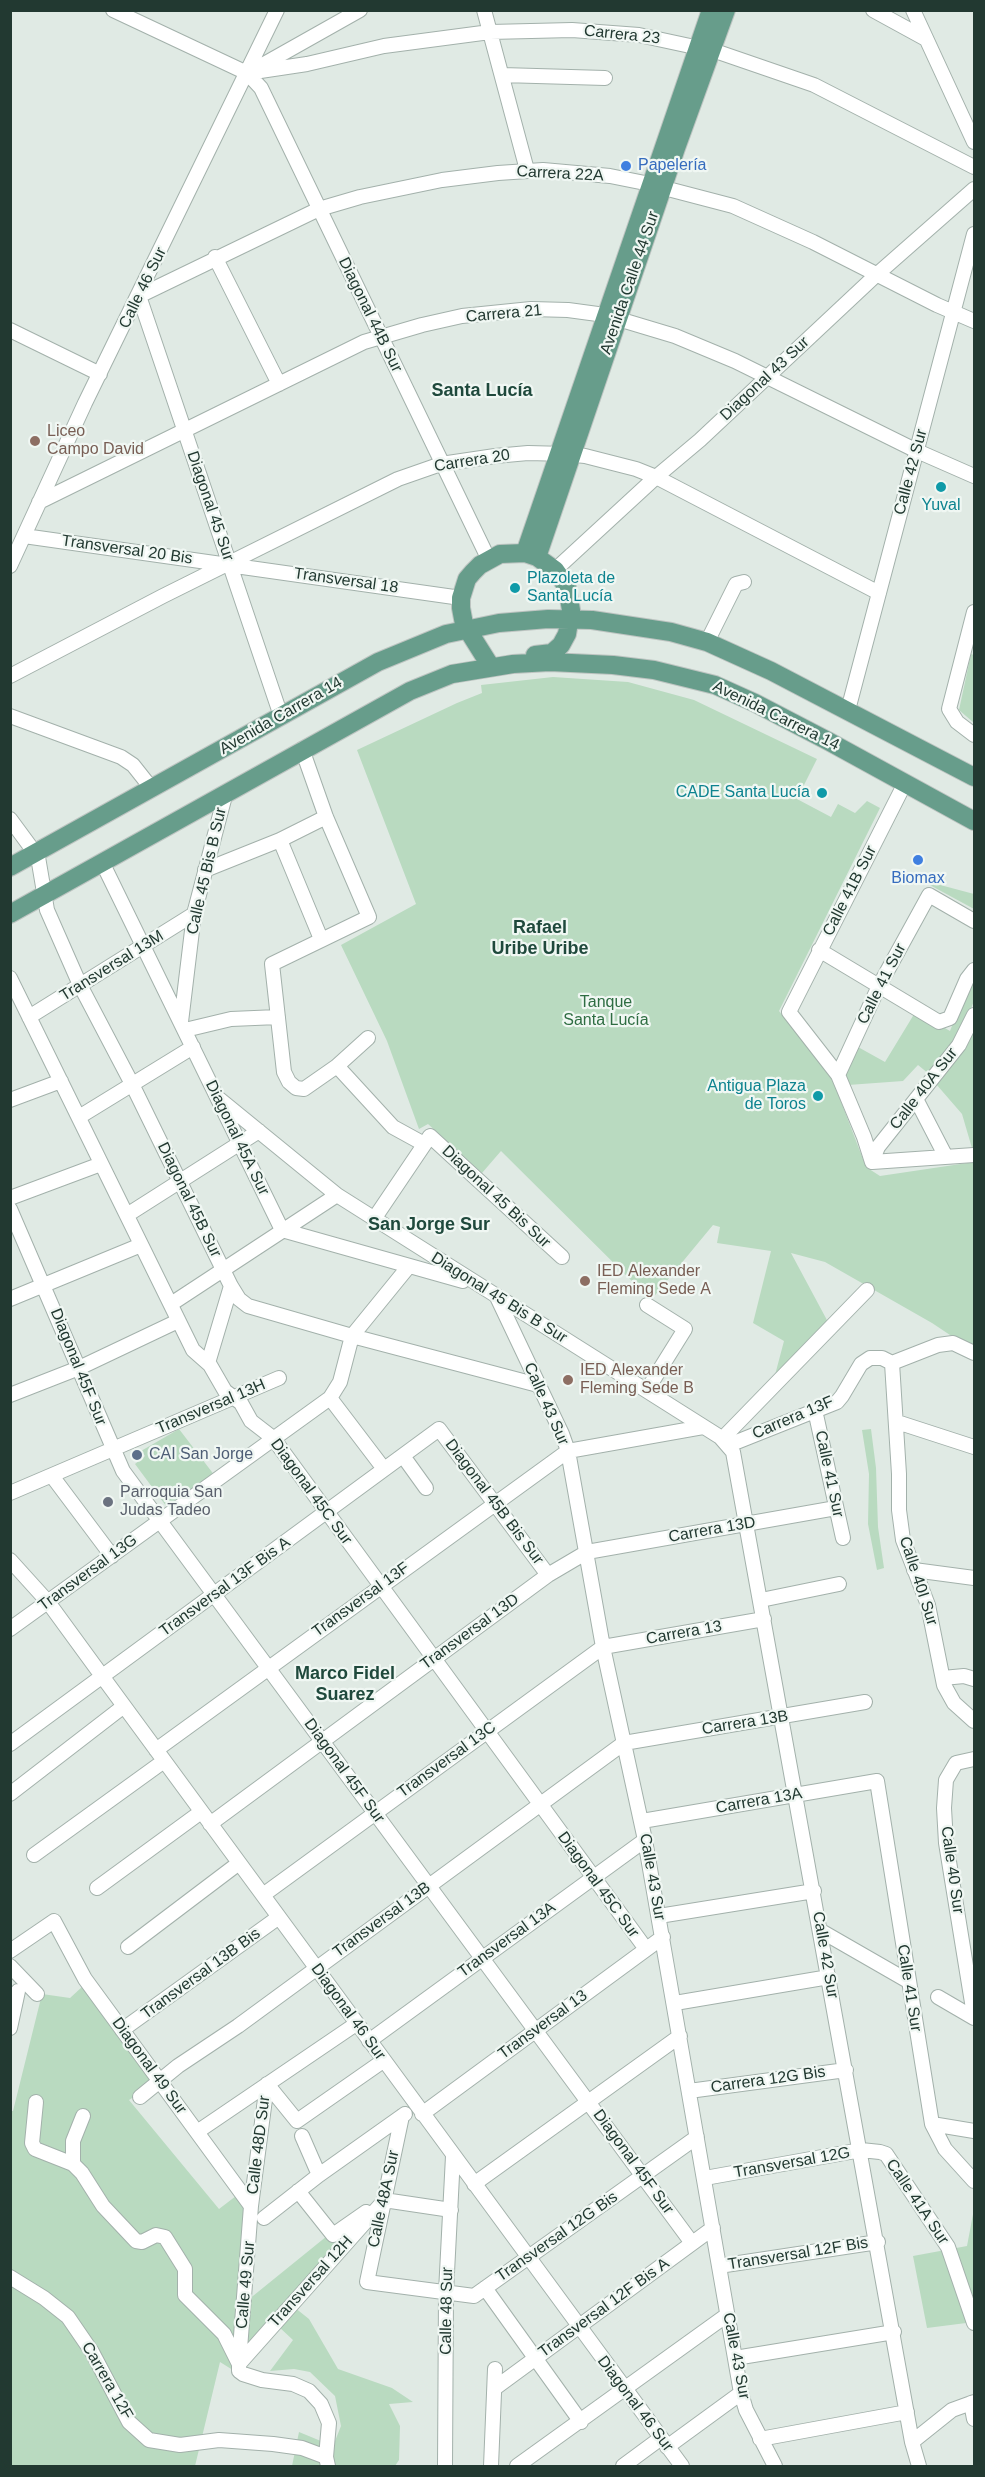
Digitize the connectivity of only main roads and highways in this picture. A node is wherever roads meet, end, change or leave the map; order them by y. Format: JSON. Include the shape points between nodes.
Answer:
{"nodes":[{"id":1,"x":711,"y":10,"type":"edge"},
{"id":2,"x":726,"y":10,"type":"edge"},
{"id":3,"x":705,"y":49,"type":"junction"},
{"id":4,"x":531,"y":555,"type":"junction"},
{"id":5,"x":567,"y":587,"type":"junction"},
{"id":6,"x":461,"y":601,"type":"junction"},
{"id":7,"x":570,"y":619,"type":"junction"},
{"id":8,"x":616,"y":623,"type":"junction"},
{"id":9,"x":466,"y":629,"type":"junction"},
{"id":10,"x":425,"y":641,"type":"junction"},
{"id":11,"x":488,"y":663,"type":"junction"},
{"id":12,"x":975,"y":777,"type":"edge"},
{"id":13,"x":975,"y":821,"type":"edge"},
{"id":14,"x":10,"y":867,"type":"edge"},
{"id":15,"x":10,"y":914,"type":"edge"}],
"edges":[{"from":1,"to":3,"type":"main road","name":"Avenida Calle 44 Sur"},
{"from":2,"to":3,"type":"main road","name":"Avenida Calle 44 Sur"},
{"from":3,"to":4,"type":"main road","name":"Avenida Calle 44 Sur"},
{"from":4,"to":5,"type":"main road","via":[[555,570]]},
{"from":4,"to":6,"type":"main road","via":[[500,555],[489,560],[467,579]]},
{"from":5,"to":7,"type":"main road"},
{"from":5,"to":8,"type":"main road","via":[[587,607]]},
{"from":6,"to":9,"type":"main road"},
{"from":6,"to":10,"type":"main road"},
{"from":7,"to":8,"type":"main road","name":"Avenida Carrera 14"},
{"from":7,"to":9,"type":"main road","name":"Avenida Carrera 14"},
{"from":7,"to":11,"type":"main road","name":"Avenida Carrera 14","via":[[564,640],[552,653]]},
{"from":8,"to":12,"type":"main road","name":"Avenida Carrera 14","via":[[671,632],[740,656]]},
{"from":9,"to":10,"type":"main road","name":"Avenida Carrera 14"},
{"from":9,"to":11,"type":"main road"},
{"from":10,"to":14,"type":"main road","name":"Avenida Carrera 14","via":[[378,662]]},
{"from":11,"to":13,"type":"main road","name":"Avenida Carrera 14","via":[[579,662],[633,667],[715,685]]},
{"from":11,"to":15,"type":"main road","name":"Avenida Carrera 14","via":[[437,679],[388,703]]}]}
